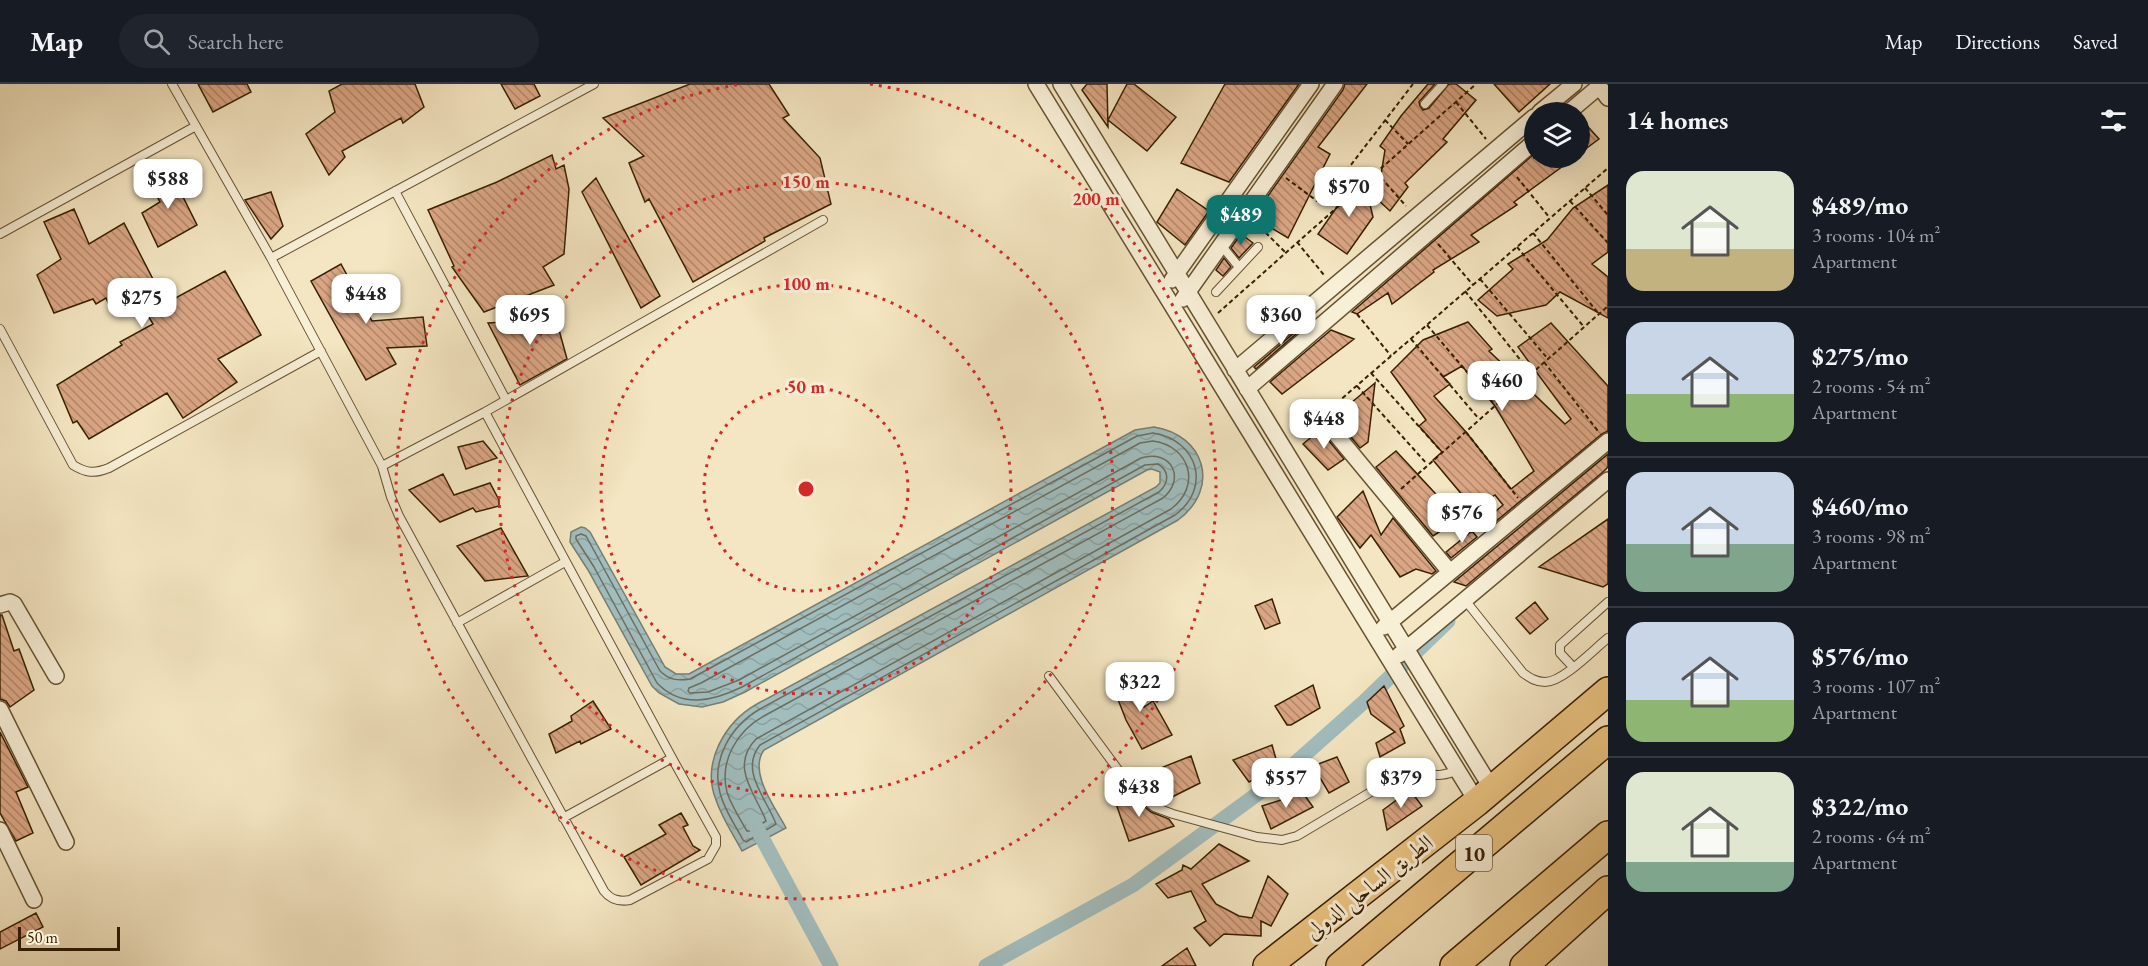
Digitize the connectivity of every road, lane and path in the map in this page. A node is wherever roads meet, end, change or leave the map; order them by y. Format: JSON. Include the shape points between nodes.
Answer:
{"nodes":[{"id":1,"x":172,"y":84,"type":"edge"},
{"id":2,"x":594,"y":84,"type":"edge"},
{"id":3,"x":1036,"y":84,"type":"edge"},
{"id":4,"x":1061,"y":84,"type":"edge"},
{"id":5,"x":1311,"y":84,"type":"edge"},
{"id":6,"x":1335,"y":84,"type":"edge"},
{"id":7,"x":1413,"y":84,"type":"edge"},
{"id":8,"x":1443,"y":84,"type":"edge"},
{"id":9,"x":1476,"y":84,"type":"edge"},
{"id":10,"x":1574,"y":84,"type":"edge"},
{"id":11,"x":1600,"y":90,"type":"edge"},
{"id":12,"x":1456,"y":102,"type":"junction"},
{"id":13,"x":1552,"y":102,"type":"edge"},
{"id":14,"x":1583,"y":102,"type":"edge"},
{"id":15,"x":1425,"y":104,"type":"dead end"},
{"id":16,"x":1385,"y":120,"type":"junction"},
{"id":17,"x":1524,"y":125,"type":"edge"},
{"id":18,"x":196,"y":126,"type":"junction"},
{"id":19,"x":1489,"y":143,"type":"dead end"},
{"id":20,"x":1408,"y":144,"type":"junction"},
{"id":21,"x":1524,"y":151,"type":"edge"},
{"id":22,"x":1508,"y":166,"type":"junction"},
{"id":23,"x":1608,"y":168,"type":"edge"},
{"id":24,"x":1274,"y":170,"type":"junction"},
{"id":25,"x":1376,"y":172,"type":"junction"},
{"id":26,"x":1585,"y":188,"type":"junction"},
{"id":27,"x":394,"y":191,"type":"junction"},
{"id":28,"x":1570,"y":201,"type":"junction"},
{"id":29,"x":1409,"y":210,"type":"dead end"},
{"id":30,"x":1245,"y":211,"type":"junction"},
{"id":31,"x":1608,"y":215,"type":"edge"},
{"id":32,"x":1550,"y":218,"type":"junction"},
{"id":33,"x":823,"y":220,"type":"dead end"},
{"id":34,"x":1429,"y":233,"type":"junction"},
{"id":35,"x":1533,"y":233,"type":"junction"},
{"id":36,"x":0,"y":234,"type":"edge"},
{"id":37,"x":1297,"y":242,"type":"junction"},
{"id":38,"x":1608,"y":243,"type":"edge"},
{"id":39,"x":1221,"y":245,"type":"junction"},
{"id":40,"x":1258,"y":247,"type":"dead end"},
{"id":41,"x":1517,"y":247,"type":"junction"},
{"id":42,"x":1286,"y":253,"type":"junction"},
{"id":43,"x":271,"y":258,"type":"junction"},
{"id":44,"x":1239,"y":267,"type":"junction"},
{"id":45,"x":1176,"y":274,"type":"junction"},
{"id":46,"x":1328,"y":279,"type":"dead end"},
{"id":47,"x":1480,"y":279,"type":"junction"},
{"id":48,"x":1473,"y":285,"type":"junction"},
{"id":49,"x":1466,"y":291,"type":"junction"},
{"id":50,"x":1163,"y":292,"type":"junction"},
{"id":51,"x":1187,"y":292,"type":"junction"},
{"id":52,"x":1216,"y":292,"type":"dead end"},
{"id":53,"x":1348,"y":303,"type":"junction"},
{"id":54,"x":1608,"y":306,"type":"edge"},
{"id":55,"x":1174,"y":311,"type":"junction"},
{"id":56,"x":1217,"y":314,"type":"dead end"},
{"id":57,"x":1599,"y":314,"type":"junction"},
{"id":58,"x":1427,"y":325,"type":"junction"},
{"id":59,"x":1584,"y":327,"type":"junction"},
{"id":60,"x":0,"y":329,"type":"edge"},
{"id":61,"x":1411,"y":339,"type":"junction"},
{"id":62,"x":321,"y":351,"type":"junction"},
{"id":63,"x":1391,"y":356,"type":"junction"},
{"id":64,"x":1548,"y":359,"type":"junction"},
{"id":65,"x":1544,"y":362,"type":"junction"},
{"id":66,"x":1235,"y":370,"type":"junction"},
{"id":67,"x":1371,"y":373,"type":"junction"},
{"id":68,"x":1532,"y":373,"type":"junction"},
{"id":69,"x":1357,"y":386,"type":"junction"},
{"id":70,"x":1247,"y":389,"type":"junction"},
{"id":71,"x":506,"y":400,"type":"junction"},
{"id":72,"x":1495,"y":406,"type":"junction"},
{"id":73,"x":485,"y":412,"type":"junction"},
{"id":74,"x":1318,"y":412,"type":"joint"},
{"id":75,"x":1479,"y":419,"type":"junction"},
{"id":76,"x":1466,"y":432,"type":"junction"},
{"id":77,"x":1607,"y":442,"type":"edge"},
{"id":78,"x":1442,"y":452,"type":"junction"},
{"id":79,"x":1428,"y":465,"type":"junction"},
{"id":80,"x":382,"y":466,"type":"junction"},
{"id":81,"x":1608,"y":480,"type":"edge"},
{"id":82,"x":1389,"y":499,"type":"junction"},
{"id":83,"x":1527,"y":509,"type":"junction"},
{"id":84,"x":565,"y":562,"type":"junction"},
{"id":85,"x":1450,"y":572,"type":"junction"},
{"id":86,"x":1465,"y":600,"type":"junction"},
{"id":87,"x":1608,"y":602,"type":"edge"},
{"id":88,"x":0,"y":605,"type":"edge"},
{"id":89,"x":1390,"y":622,"type":"junction"},
{"id":90,"x":457,"y":623,"type":"junction"},
{"id":91,"x":1374,"y":635,"type":"junction"},
{"id":92,"x":1608,"y":638,"type":"edge"},
{"id":93,"x":1406,"y":649,"type":"junction"},
{"id":94,"x":1390,"y":663,"type":"junction"},
{"id":95,"x":1573,"y":667,"type":"junction"},
{"id":96,"x":56,"y":676,"type":"dead end"},
{"id":97,"x":1049,"y":676,"type":"dead end"},
{"id":98,"x":1608,"y":691,"type":"edge"},
{"id":99,"x":0,"y":709,"type":"edge"},
{"id":100,"x":1608,"y":740,"type":"edge"},
{"id":101,"x":672,"y":758,"type":"junction"},
{"id":102,"x":1457,"y":770,"type":"junction"},
{"id":103,"x":1484,"y":796,"type":"junction"},
{"id":104,"x":563,"y":818,"type":"junction"},
{"id":105,"x":0,"y":830,"type":"edge"},
{"id":106,"x":1608,"y":835,"type":"edge"},
{"id":107,"x":66,"y":842,"type":"dead end"},
{"id":108,"x":1608,"y":890,"type":"edge"},
{"id":109,"x":34,"y":900,"type":"dead end"},
{"id":110,"x":1267,"y":966,"type":"edge"},
{"id":111,"x":1340,"y":966,"type":"edge"},
{"id":112,"x":1454,"y":966,"type":"edge"},
{"id":113,"x":1524,"y":966,"type":"edge"}],
"edges":[{"from":1,"to":18,"type":"lane"},
{"from":2,"to":27,"type":"lane"},
{"from":3,"to":50,"type":"street"},
{"from":4,"to":45,"type":"street"},
{"from":5,"to":45,"type":"street"},
{"from":6,"to":24,"type":"street"},
{"from":7,"to":16,"type":"path"},
{"from":8,"to":15,"type":"lane"},
{"from":9,"to":12,"type":"path"},
{"from":10,"to":13,"type":"street"},
{"from":11,"to":14,"type":"street"},
{"from":12,"to":19,"type":"path"},
{"from":12,"to":20,"type":"path"},
{"from":16,"to":20,"type":"path"},
{"from":16,"to":24,"type":"path","via":[[1324,200],[1317,201]]},
{"from":17,"to":66,"type":"street"},
{"from":18,"to":36,"type":"lane"},
{"from":18,"to":43,"type":"lane"},
{"from":20,"to":25,"type":"path"},
{"from":21,"to":22,"type":"street"},
{"from":22,"to":32,"type":"path"},
{"from":22,"to":34,"type":"street"},
{"from":23,"to":26,"type":"path"},
{"from":24,"to":30,"type":"street"},
{"from":25,"to":29,"type":"path"},
{"from":25,"to":37,"type":"path"},
{"from":26,"to":28,"type":"path"},
{"from":26,"to":31,"type":"path"},
{"from":27,"to":43,"type":"lane"},
{"from":27,"to":71,"type":"lane"},
{"from":28,"to":32,"type":"path"},
{"from":28,"to":38,"type":"path"},
{"from":30,"to":39,"type":"street"},
{"from":30,"to":42,"type":"path"},
{"from":32,"to":35,"type":"path"},
{"from":33,"to":71,"type":"lane"},
{"from":34,"to":48,"type":"path"},
{"from":34,"to":53,"type":"street"},
{"from":35,"to":41,"type":"path"},
{"from":35,"to":57,"type":"path"},
{"from":37,"to":42,"type":"path"},
{"from":37,"to":46,"type":"path"},
{"from":39,"to":44,"type":"lane"},
{"from":39,"to":51,"type":"street"},
{"from":40,"to":44,"type":"lane"},
{"from":41,"to":47,"type":"path"},
{"from":41,"to":59,"type":"path"},
{"from":42,"to":56,"type":"path"},
{"from":43,"to":62,"type":"lane"},
{"from":44,"to":52,"type":"lane"},
{"from":45,"to":50,"type":"street"},
{"from":45,"to":51,"type":"street"},
{"from":47,"to":48,"type":"path"},
{"from":47,"to":64,"type":"path"},
{"from":48,"to":49,"type":"path"},
{"from":49,"to":58,"type":"path"},
{"from":49,"to":68,"type":"path"},
{"from":50,"to":55,"type":"street"},
{"from":51,"to":55,"type":"street"},
{"from":51,"to":66,"type":"street"},
{"from":53,"to":63,"type":"path"},
{"from":53,"to":70,"type":"street"},
{"from":54,"to":57,"type":"path"},
{"from":55,"to":91,"type":"street"},
{"from":57,"to":59,"type":"path"},
{"from":58,"to":61,"type":"path"},
{"from":58,"to":72,"type":"path"},
{"from":59,"to":64,"type":"path"},
{"from":60,"to":62,"type":"lane","via":[[73,465],[86,473],[109,468]]},
{"from":61,"to":63,"type":"path"},
{"from":61,"to":75,"type":"path"},
{"from":62,"to":80,"type":"lane"},
{"from":63,"to":67,"type":"path"},
{"from":64,"to":65,"type":"path"},
{"from":65,"to":68,"type":"path"},
{"from":65,"to":77,"type":"path"},
{"from":66,"to":70,"type":"street"},
{"from":67,"to":69,"type":"path"},
{"from":67,"to":78,"type":"path"},
{"from":68,"to":72,"type":"path"},
{"from":69,"to":74,"type":"path"},
{"from":69,"to":79,"type":"path"},
{"from":70,"to":89,"type":"street"},
{"from":71,"to":73,"type":"lane"},
{"from":72,"to":75,"type":"path"},
{"from":73,"to":80,"type":"lane"},
{"from":73,"to":84,"type":"lane"},
{"from":74,"to":82,"type":"street"},
{"from":75,"to":76,"type":"path"},
{"from":76,"to":78,"type":"path"},
{"from":76,"to":83,"type":"path"},
{"from":77,"to":83,"type":"street"},
{"from":78,"to":79,"type":"path"},
{"from":79,"to":82,"type":"path"},
{"from":80,"to":90,"type":"lane","via":[[399,516]]},
{"from":81,"to":86,"type":"street"},
{"from":82,"to":85,"type":"street"},
{"from":83,"to":85,"type":"street"},
{"from":84,"to":90,"type":"lane"},
{"from":84,"to":101,"type":"lane"},
{"from":85,"to":89,"type":"street"},
{"from":86,"to":93,"type":"street"},
{"from":86,"to":95,"type":"lane","via":[[1523,673],[1533,680],[1557,680]]},
{"from":87,"to":95,"type":"lane","via":[[1560,645],[1560,653]]},
{"from":88,"to":96,"type":"street","via":[[14,604]]},
{"from":89,"to":91,"type":"street"},
{"from":89,"to":93,"type":"street"},
{"from":90,"to":104,"type":"lane"},
{"from":91,"to":94,"type":"street"},
{"from":92,"to":95,"type":"lane"},
{"from":93,"to":94,"type":"street"},
{"from":93,"to":103,"type":"street"},
{"from":94,"to":102,"type":"street"},
{"from":97,"to":102,"type":"lane","via":[[1146,802],[1163,811],[1257,837],[1282,840],[1297,836],[1396,777],[1413,773],[1445,775]]},
{"from":98,"to":103,"type":"highway","name":"الطريق الساحلى الدولى","number":"10"},
{"from":99,"to":107,"type":"street"},
{"from":100,"to":111,"type":"highway","name":"الطريق الساحلى الدولى","number":"10"},
{"from":101,"to":104,"type":"lane"},
{"from":101,"to":104,"type":"lane","via":[[716,837],[713,853],[703,862],[630,900],[615,900],[604,891]]},
{"from":102,"to":103,"type":"street"},
{"from":103,"to":110,"type":"highway","name":"الطريق الساحلى الدولى","number":"10"},
{"from":105,"to":109,"type":"street"},
{"from":106,"to":112,"type":"highway"},
{"from":108,"to":113,"type":"highway"}]}
